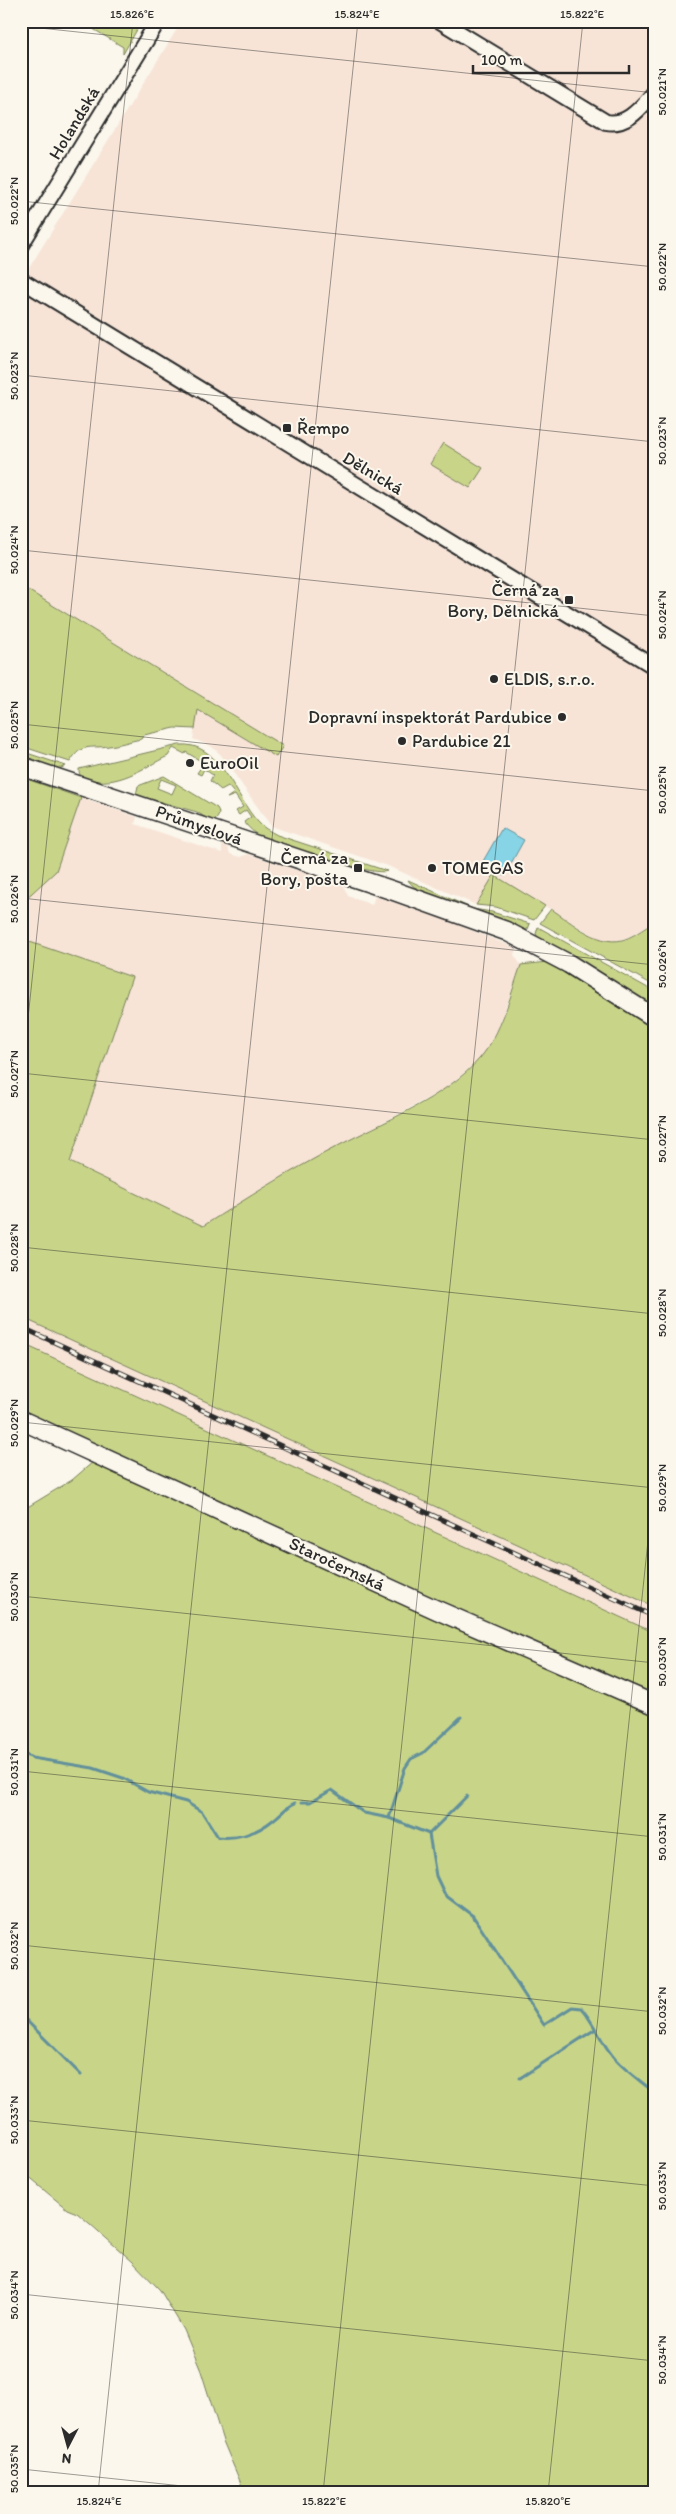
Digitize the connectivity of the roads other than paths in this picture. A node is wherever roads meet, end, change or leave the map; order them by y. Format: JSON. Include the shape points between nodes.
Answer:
{"nodes":[{"id":1,"x":158,"y":21,"type":"edge"},
{"id":2,"x":440,"y":21,"type":"edge"},
{"id":3,"x":655,"y":92,"type":"edge"},
{"id":4,"x":21,"y":245,"type":"edge"},
{"id":5,"x":21,"y":280,"type":"edge"},
{"id":6,"x":655,"y":666,"type":"edge"},
{"id":7,"x":21,"y":766,"type":"edge"},
{"id":8,"x":655,"y":1017,"type":"edge"},
{"id":9,"x":21,"y":1420,"type":"edge"},
{"id":10,"x":655,"y":1705,"type":"edge"}],
"edges":[{"from":1,"to":4,"type":"street","name":"Holandská"},
{"from":2,"to":3,"type":"street","via":[[610,123],[623,121],[634,114]]},
{"from":5,"to":6,"type":"street","name":"Dělnická"},
{"from":7,"to":8,"type":"main road","name":"Průmyslová","via":[[506,931]]},
{"from":9,"to":10,"type":"main road","name":"Staročernská","via":[[437,1610]]}]}
